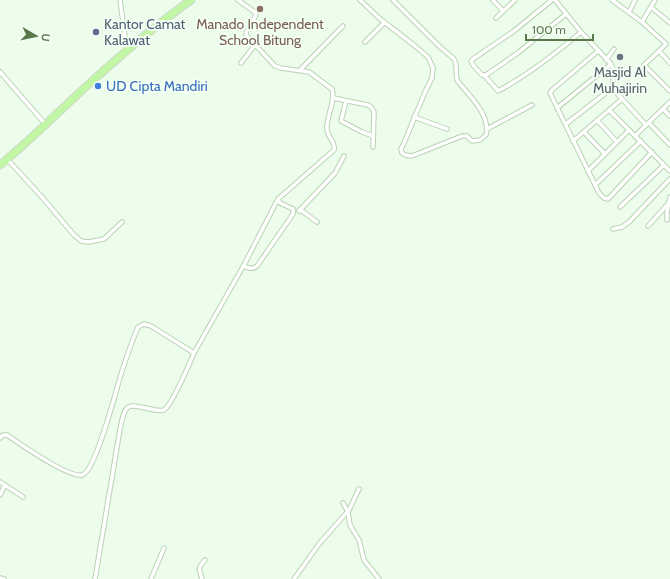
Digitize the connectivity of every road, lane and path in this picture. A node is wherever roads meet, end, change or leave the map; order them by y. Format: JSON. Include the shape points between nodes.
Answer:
{"nodes":[{"id":1,"x":120,"y":0,"type":"edge"},
{"id":2,"x":191,"y":0,"type":"edge"},
{"id":3,"x":238,"y":0,"type":"edge"},
{"id":4,"x":360,"y":0,"type":"edge"},
{"id":5,"x":394,"y":0,"type":"edge"},
{"id":6,"x":493,"y":0,"type":"edge"},
{"id":7,"x":515,"y":0,"type":"edge"},
{"id":8,"x":561,"y":0,"type":"edge"},
{"id":9,"x":614,"y":0,"type":"edge"},
{"id":10,"x":635,"y":0,"type":"edge"},
{"id":11,"x":655,"y":0,"type":"edge"},
{"id":12,"x":555,"y":1,"type":"edge"},
{"id":13,"x":651,"y":8,"type":"junction"},
{"id":14,"x":503,"y":11,"type":"junction"},
{"id":15,"x":629,"y":12,"type":"junction"},
{"id":16,"x":566,"y":14,"type":"junction"},
{"id":17,"x":496,"y":18,"type":"dead end"},
{"id":18,"x":642,"y":22,"type":"junction"},
{"id":19,"x":384,"y":23,"type":"junction"},
{"id":20,"x":670,"y":23,"type":"edge"},
{"id":21,"x":343,"y":26,"type":"dead end"},
{"id":22,"x":581,"y":32,"type":"junction"},
{"id":23,"x":365,"y":42,"type":"dead end"},
{"id":24,"x":666,"y":44,"type":"junction"},
{"id":25,"x":255,"y":45,"type":"junction"},
{"id":26,"x":614,"y":48,"type":"dead end"},
{"id":27,"x":670,"y":48,"type":"edge"},
{"id":28,"x":598,"y":51,"type":"junction"},
{"id":29,"x":659,"y":51,"type":"junction"},
{"id":30,"x":127,"y":52,"type":"junction"},
{"id":31,"x":606,"y":60,"type":"junction"},
{"id":32,"x":241,"y":63,"type":"dead end"},
{"id":33,"x":670,"y":63,"type":"edge"},
{"id":34,"x":610,"y":64,"type":"junction"},
{"id":35,"x":300,"y":70,"type":"junction"},
{"id":36,"x":0,"y":72,"type":"edge"},
{"id":37,"x":484,"y":75,"type":"junction"},
{"id":38,"x":612,"y":88,"type":"junction"},
{"id":39,"x":670,"y":91,"type":"edge"},
{"id":40,"x":333,"y":98,"type":"junction"},
{"id":41,"x":622,"y":99,"type":"junction"},
{"id":42,"x":346,"y":101,"type":"junction"},
{"id":43,"x":670,"y":102,"type":"edge"},
{"id":44,"x":532,"y":105,"type":"dead end"},
{"id":45,"x":557,"y":108,"type":"junction"},
{"id":46,"x":663,"y":109,"type":"junction"},
{"id":47,"x":609,"y":110,"type":"junction"},
{"id":48,"x":670,"y":116,"type":"edge"},
{"id":49,"x":414,"y":117,"type":"junction"},
{"id":50,"x":597,"y":120,"type":"junction"},
{"id":51,"x":566,"y":124,"type":"junction"},
{"id":52,"x":647,"y":124,"type":"junction"},
{"id":53,"x":46,"y":125,"type":"junction"},
{"id":54,"x":447,"y":129,"type":"dead end"},
{"id":55,"x":487,"y":129,"type":"junction"},
{"id":56,"x":629,"y":130,"type":"junction"},
{"id":57,"x":584,"y":132,"type":"junction"},
{"id":58,"x":373,"y":136,"type":"junction"},
{"id":59,"x":635,"y":136,"type":"junction"},
{"id":60,"x":573,"y":141,"type":"junction"},
{"id":61,"x":617,"y":142,"type":"junction"},
{"id":62,"x":640,"y":142,"type":"junction"},
{"id":63,"x":670,"y":145,"type":"edge"},
{"id":64,"x":373,"y":147,"type":"dead end"},
{"id":65,"x":652,"y":152,"type":"junction"},
{"id":66,"x":605,"y":154,"type":"junction"},
{"id":67,"x":344,"y":156,"type":"dead end"},
{"id":68,"x":7,"y":159,"type":"junction"},
{"id":69,"x":0,"y":165,"type":"edge"},
{"id":70,"x":664,"y":165,"type":"junction"},
{"id":71,"x":588,"y":171,"type":"junction"},
{"id":72,"x":670,"y":172,"type":"edge"},
{"id":73,"x":670,"y":179,"type":"edge"},
{"id":74,"x":595,"y":185,"type":"junction"},
{"id":75,"x":670,"y":197,"type":"edge"},
{"id":76,"x":278,"y":198,"type":"junction"},
{"id":77,"x":668,"y":204,"type":"junction"},
{"id":78,"x":620,"y":207,"type":"dead end"},
{"id":79,"x":292,"y":208,"type":"junction"},
{"id":80,"x":299,"y":211,"type":"junction"},
{"id":81,"x":667,"y":220,"type":"dead end"},
{"id":82,"x":122,"y":222,"type":"dead end"},
{"id":83,"x":317,"y":222,"type":"dead end"},
{"id":84,"x":648,"y":226,"type":"dead end"},
{"id":85,"x":613,"y":229,"type":"dead end"},
{"id":86,"x":243,"y":266,"type":"junction"},
{"id":87,"x":194,"y":353,"type":"junction"},
{"id":88,"x":0,"y":438,"type":"edge"},
{"id":89,"x":0,"y":482,"type":"edge"},
{"id":90,"x":5,"y":485,"type":"junction"},
{"id":91,"x":359,"y":489,"type":"dead end"},
{"id":92,"x":0,"y":495,"type":"edge"},
{"id":93,"x":23,"y":497,"type":"dead end"},
{"id":94,"x":343,"y":503,"type":"dead end"},
{"id":95,"x":348,"y":511,"type":"junction"},
{"id":96,"x":164,"y":548,"type":"dead end"},
{"id":97,"x":205,"y":560,"type":"dead end"},
{"id":98,"x":0,"y":578,"type":"edge"},
{"id":99,"x":4,"y":579,"type":"edge"},
{"id":100,"x":96,"y":579,"type":"edge"},
{"id":101,"x":152,"y":579,"type":"edge"},
{"id":102,"x":202,"y":579,"type":"edge"},
{"id":103,"x":294,"y":579,"type":"edge"},
{"id":104,"x":379,"y":579,"type":"edge"}],
"edges":[{"from":1,"to":30,"type":"street"},
{"from":2,"to":30,"type":"highway"},
{"from":3,"to":25,"type":"street","via":[[255,12],[256,17],[246,31]]},
{"from":4,"to":19,"type":"street"},
{"from":5,"to":55,"type":"street","via":[[454,59],[457,80],[482,111]]},
{"from":6,"to":14,"type":"street"},
{"from":7,"to":14,"type":"street"},
{"from":8,"to":12,"type":"street"},
{"from":9,"to":15,"type":"street"},
{"from":10,"to":15,"type":"street"},
{"from":11,"to":13,"type":"street"},
{"from":12,"to":16,"type":"street"},
{"from":12,"to":37,"type":"street","via":[[472,60],[473,65]]},
{"from":13,"to":18,"type":"street"},
{"from":13,"to":20,"type":"street"},
{"from":14,"to":17,"type":"street"},
{"from":15,"to":18,"type":"street"},
{"from":16,"to":22,"type":"street"},
{"from":16,"to":37,"type":"street","via":[[519,52]]},
{"from":18,"to":24,"type":"street"},
{"from":19,"to":23,"type":"street"},
{"from":19,"to":49,"type":"street","via":[[428,57],[433,68],[432,78]]},
{"from":21,"to":35,"type":"street"},
{"from":22,"to":28,"type":"street"},
{"from":22,"to":37,"type":"street","via":[[538,66],[498,91]]},
{"from":24,"to":27,"type":"street"},
{"from":24,"to":29,"type":"street"},
{"from":25,"to":32,"type":"street"},
{"from":25,"to":35,"type":"street","via":[[276,66]]},
{"from":26,"to":31,"type":"street"},
{"from":28,"to":31,"type":"street"},
{"from":28,"to":45,"type":"street","via":[[551,90],[550,95]]},
{"from":29,"to":33,"type":"street"},
{"from":29,"to":39,"type":"street","via":[[644,66]]},
{"from":30,"to":53,"type":"highway"},
{"from":31,"to":34,"type":"street"},
{"from":34,"to":38,"type":"street","via":[[614,71]]},
{"from":34,"to":45,"type":"street"},
{"from":35,"to":40,"type":"street","via":[[309,72],[330,87]]},
{"from":36,"to":53,"type":"street"},
{"from":38,"to":41,"type":"street"},
{"from":38,"to":51,"type":"street"},
{"from":40,"to":42,"type":"street"},
{"from":40,"to":76,"type":"street","via":[[327,130],[334,150]]},
{"from":41,"to":47,"type":"street"},
{"from":41,"to":52,"type":"street"},
{"from":42,"to":58,"type":"street","via":[[371,107],[374,112]]},
{"from":42,"to":58,"type":"street","via":[[341,121]]},
{"from":43,"to":46,"type":"street"},
{"from":44,"to":55,"type":"street"},
{"from":45,"to":51,"type":"street"},
{"from":46,"to":48,"type":"street"},
{"from":46,"to":52,"type":"street"},
{"from":47,"to":50,"type":"street"},
{"from":47,"to":56,"type":"street"},
{"from":49,"to":54,"type":"street"},
{"from":49,"to":55,"type":"street","via":[[401,149],[402,153],[408,156],[462,136],[477,141],[485,136]]},
{"from":50,"to":57,"type":"street"},
{"from":50,"to":61,"type":"street"},
{"from":51,"to":60,"type":"street"},
{"from":52,"to":59,"type":"street"},
{"from":52,"to":63,"type":"street"},
{"from":53,"to":68,"type":"highway"},
{"from":56,"to":59,"type":"street"},
{"from":56,"to":61,"type":"street"},
{"from":57,"to":60,"type":"street"},
{"from":57,"to":66,"type":"street"},
{"from":58,"to":64,"type":"street"},
{"from":59,"to":62,"type":"street"},
{"from":60,"to":71,"type":"street"},
{"from":61,"to":66,"type":"street"},
{"from":62,"to":65,"type":"street"},
{"from":62,"to":74,"type":"street"},
{"from":65,"to":70,"type":"street"},
{"from":65,"to":74,"type":"street","via":[[608,199],[599,193]]},
{"from":66,"to":71,"type":"street"},
{"from":67,"to":80,"type":"street","via":[[335,173]]},
{"from":68,"to":69,"type":"highway"},
{"from":68,"to":82,"type":"street","via":[[81,241],[89,242],[104,238]]},
{"from":70,"to":72,"type":"street"},
{"from":70,"to":78,"type":"street"},
{"from":71,"to":74,"type":"street"},
{"from":73,"to":85,"type":"street","via":[[629,222]]},
{"from":75,"to":77,"type":"street"},
{"from":76,"to":79,"type":"street","via":[[280,202]]},
{"from":76,"to":86,"type":"street"},
{"from":77,"to":81,"type":"street"},
{"from":77,"to":84,"type":"street"},
{"from":79,"to":80,"type":"street"},
{"from":79,"to":86,"type":"street","via":[[293,214],[257,266],[250,269]]},
{"from":80,"to":83,"type":"street"},
{"from":86,"to":87,"type":"street"},
{"from":87,"to":88,"type":"street","via":[[151,326],[144,324],[139,327],[122,369],[95,457],[89,470],[83,475],[65,472],[7,435]]},
{"from":87,"to":100,"type":"street","via":[[166,408],[160,411],[135,405],[128,406],[125,411]]},
{"from":89,"to":90,"type":"street"},
{"from":90,"to":92,"type":"street"},
{"from":90,"to":93,"type":"street"},
{"from":91,"to":95,"type":"street"},
{"from":94,"to":95,"type":"street"},
{"from":95,"to":103,"type":"street"},
{"from":95,"to":104,"type":"street","via":[[349,523],[359,540],[364,560]]},
{"from":96,"to":101,"type":"street"},
{"from":97,"to":102,"type":"street","via":[[199,570]]},
{"from":98,"to":99,"type":"street"}]}
